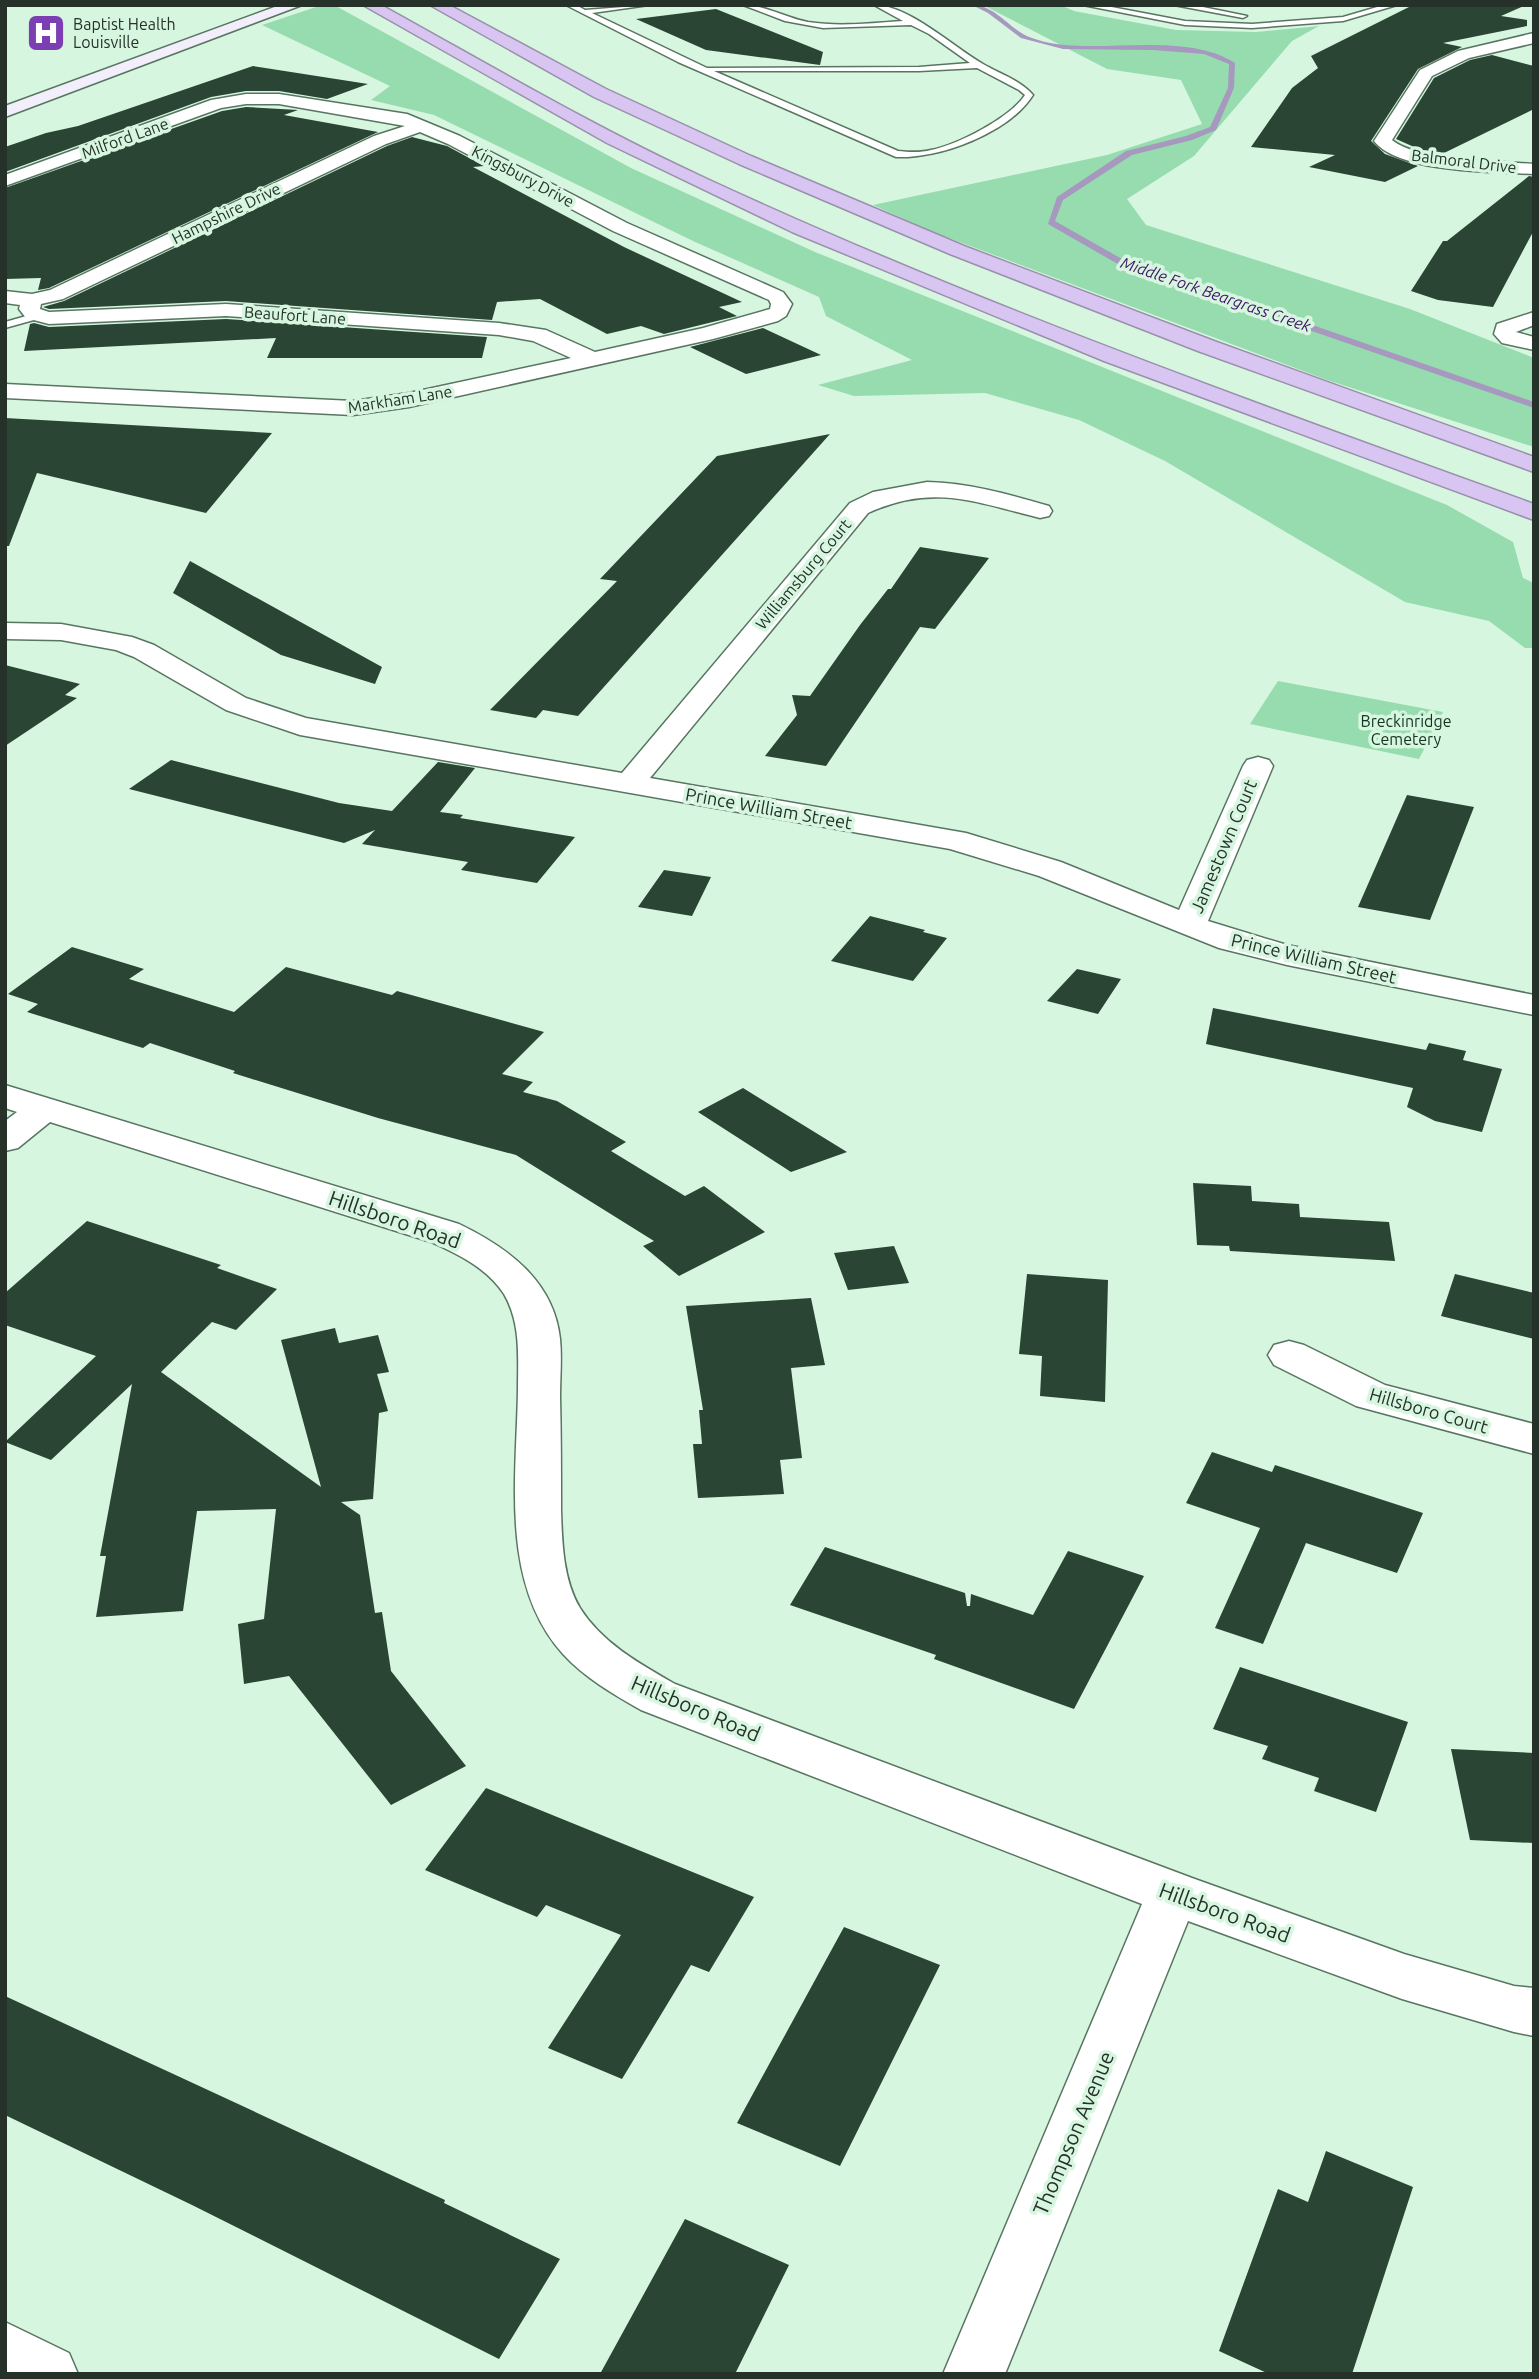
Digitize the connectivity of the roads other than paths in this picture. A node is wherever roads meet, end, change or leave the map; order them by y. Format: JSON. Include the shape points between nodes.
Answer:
{"nodes":[{"id":1,"x":265,"y":5,"type":"edge"},
{"id":2,"x":295,"y":5,"type":"edge"},
{"id":3,"x":370,"y":5,"type":"edge"},
{"id":4,"x":437,"y":5,"type":"edge"},
{"id":5,"x":570,"y":5,"type":"edge"},
{"id":6,"x":645,"y":5,"type":"edge"},
{"id":7,"x":747,"y":5,"type":"edge"},
{"id":8,"x":878,"y":5,"type":"edge"},
{"id":9,"x":1087,"y":5,"type":"edge"},
{"id":10,"x":1178,"y":5,"type":"edge"},
{"id":11,"x":1393,"y":5,"type":"edge"},
{"id":12,"x":582,"y":12,"type":"junction"},
{"id":13,"x":914,"y":22,"type":"junction"},
{"id":14,"x":1289,"y":24,"type":"junction"},
{"id":15,"x":1534,"y":38,"type":"edge"},
{"id":16,"x":978,"y":65,"type":"junction"},
{"id":17,"x":703,"y":69,"type":"junction"},
{"id":18,"x":30,"y":85,"type":"dead end"},
{"id":19,"x":246,"y":99,"type":"joint"},
{"id":20,"x":5,"y":112,"type":"edge"},
{"id":21,"x":421,"y":126,"type":"junction"},
{"id":22,"x":1411,"y":131,"type":"junction"},
{"id":23,"x":1387,"y":148,"type":"junction"},
{"id":24,"x":1534,"y":169,"type":"edge"},
{"id":25,"x":5,"y":181,"type":"edge"},
{"id":26,"x":5,"y":297,"type":"edge"},
{"id":27,"x":782,"y":306,"type":"joint"},
{"id":28,"x":34,"y":308,"type":"junction"},
{"id":29,"x":1534,"y":318,"type":"edge"},
{"id":30,"x":5,"y":326,"type":"edge"},
{"id":31,"x":1534,"y":344,"type":"edge"},
{"id":32,"x":594,"y":360,"type":"junction"},
{"id":33,"x":5,"y":391,"type":"edge"},
{"id":34,"x":1534,"y":465,"type":"edge"},
{"id":35,"x":1040,"y":511,"type":"dead end"},
{"id":36,"x":1534,"y":513,"type":"edge"},
{"id":37,"x":5,"y":631,"type":"edge"},
{"id":38,"x":1258,"y":766,"type":"dead end"},
{"id":39,"x":629,"y":784,"type":"junction"},
{"id":40,"x":1189,"y":926,"type":"junction"},
{"id":41,"x":1534,"y":1005,"type":"edge"},
{"id":42,"x":25,"y":1102,"type":"edge"},
{"id":43,"x":5,"y":1140,"type":"edge"},
{"id":44,"x":1289,"y":1355,"type":"dead end"},
{"id":45,"x":1534,"y":1439,"type":"edge"},
{"id":46,"x":1173,"y":1893,"type":"junction"},
{"id":47,"x":1534,"y":2012,"type":"edge"},
{"id":48,"x":5,"y":2352,"type":"edge"},
{"id":49,"x":47,"y":2374,"type":"edge"},
{"id":50,"x":974,"y":2374,"type":"edge"}],
"edges":[{"from":1,"to":18,"type":"main road"},
{"from":2,"to":20,"type":"main road"},
{"from":3,"to":36,"type":"highway","via":[[482,70],[694,180],[906,275],[1164,377]]},
{"from":4,"to":34,"type":"highway","via":[[600,93],[957,250]]},
{"from":5,"to":12,"type":"lane"},
{"from":6,"to":12,"type":"lane"},
{"from":7,"to":13,"type":"lane","via":[[816,25]]},
{"from":8,"to":13,"type":"lane"},
{"from":9,"to":14,"type":"lane","via":[[1202,25]]},
{"from":10,"to":14,"type":"lane"},
{"from":11,"to":14,"type":"lane","via":[[1343,19]]},
{"from":12,"to":17,"type":"lane"},
{"from":13,"to":16,"type":"lane"},
{"from":15,"to":22,"type":"street","name":"Balmoral Drive","via":[[1433,67],[1426,73]]},
{"from":16,"to":17,"type":"lane"},
{"from":16,"to":17,"type":"lane","via":[[1022,89],[1029,95],[1027,102],[951,146],[912,155],[888,150]]},
{"from":19,"to":21,"type":"street","name":"Kingsbury Drive","via":[[289,100],[401,118]]},
{"from":19,"to":25,"type":"street","name":"Milford Lane","via":[[217,104]]},
{"from":21,"to":27,"type":"street","name":"Kingsbury Drive","via":[[620,227],[776,296]]},
{"from":21,"to":28,"type":"street","name":"Hampshire Drive","via":[[356,152]]},
{"from":22,"to":23,"type":"street"},
{"from":22,"to":23,"type":"street","name":"Balmoral Drive","via":[[1382,142]]},
{"from":23,"to":24,"type":"street","name":"Balmoral Drive","via":[[1426,159]]},
{"from":26,"to":28,"type":"street","name":"Beaufort Lane"},
{"from":27,"to":32,"type":"street","name":"Markham Lane","via":[[771,317]]},
{"from":28,"to":30,"type":"lane"},
{"from":28,"to":32,"type":"street","name":"Beaufort Lane","via":[[62,319],[226,310],[458,326],[538,335]]},
{"from":29,"to":31,"type":"street","via":[[1505,329],[1510,338]]},
{"from":32,"to":33,"type":"street","name":"Markham Lane","via":[[354,408]]},
{"from":35,"to":39,"type":"street","name":"Williamsburg Court","via":[[944,488],[893,494],[859,508]]},
{"from":37,"to":39,"type":"street","name":"Prince William Street","via":[[61,632],[122,643],[236,704],[300,726]]},
{"from":38,"to":40,"type":"street","name":"Jamestown Court"},
{"from":39,"to":40,"type":"street","name":"Prince William Street","via":[[968,843],[1050,869]]},
{"from":40,"to":41,"type":"street","name":"Prince William Street","via":[[1287,955]]},
{"from":42,"to":43,"type":"street"},
{"from":42,"to":46,"type":"street","name":"Hillsboro Road","via":[[445,1233],[513,1274],[534,1312],[539,1337],[543,1573],[560,1616],[586,1648],[618,1675],[658,1697]]},
{"from":44,"to":45,"type":"street","name":"Hillsboro Court","via":[[1371,1396]]},
{"from":46,"to":47,"type":"street","name":"Hillsboro Road","via":[[1402,1976]]},
{"from":46,"to":50,"type":"street","name":"Thompson Avenue"},
{"from":48,"to":49,"type":"street"}]}
